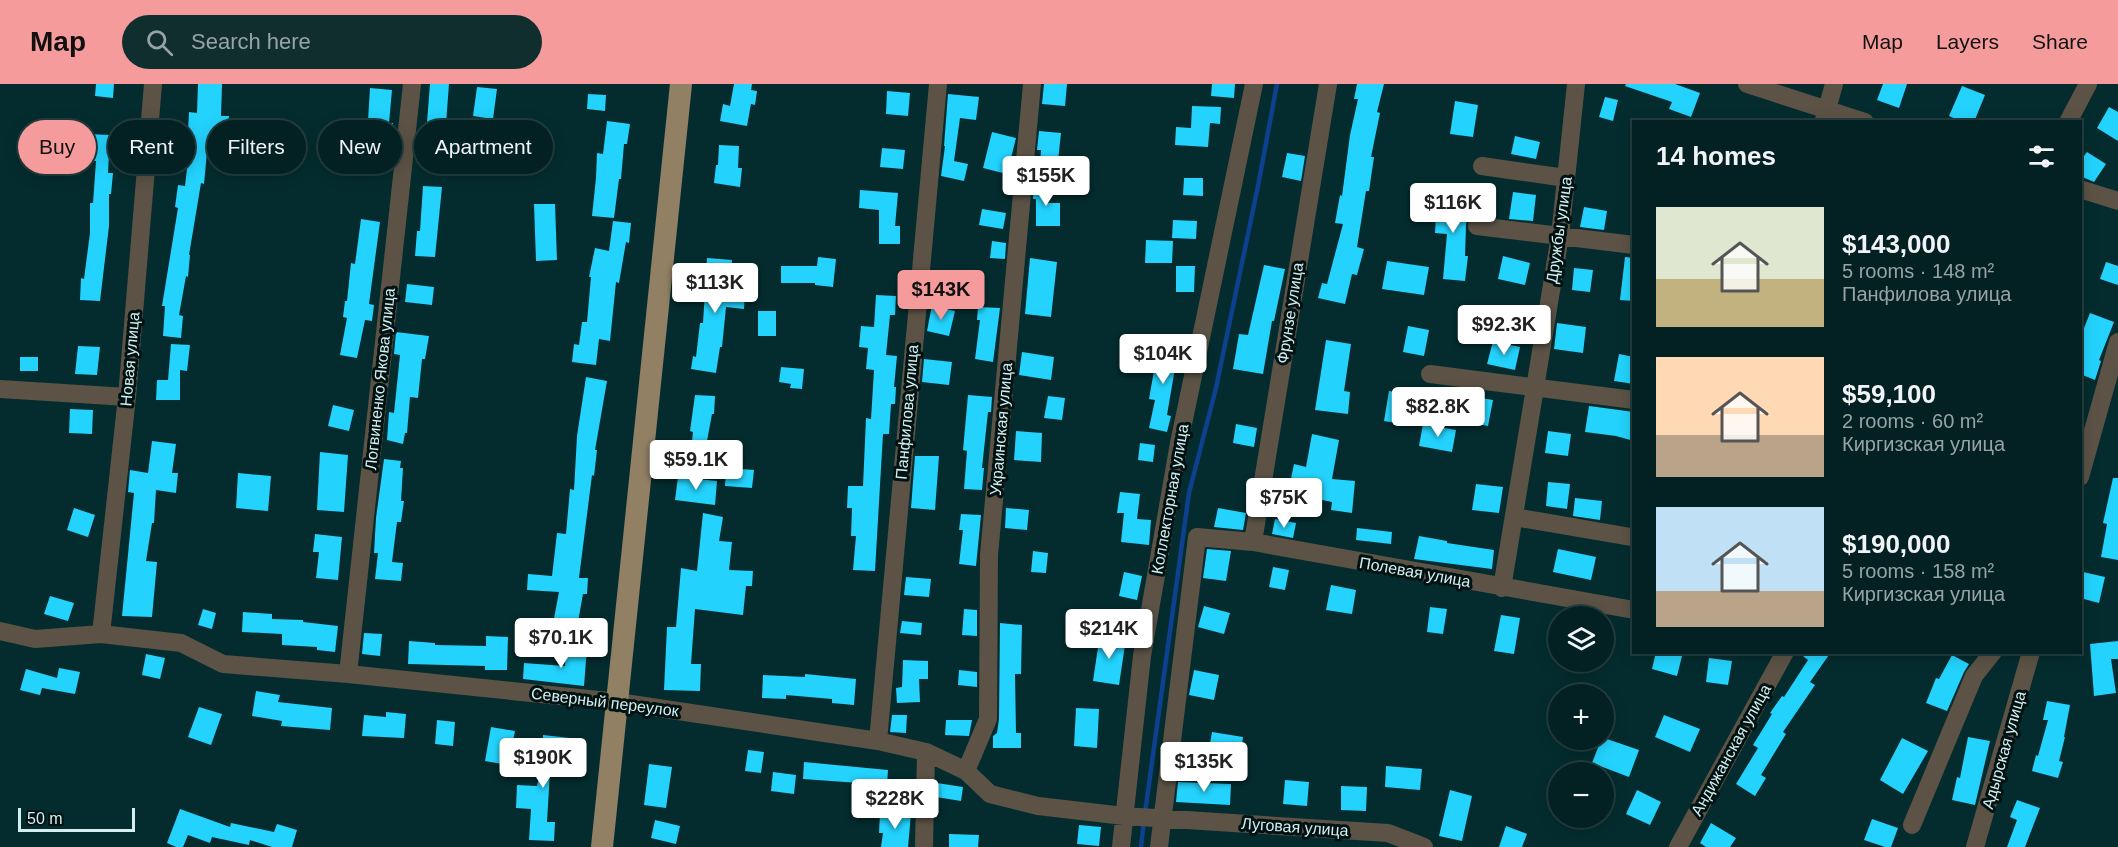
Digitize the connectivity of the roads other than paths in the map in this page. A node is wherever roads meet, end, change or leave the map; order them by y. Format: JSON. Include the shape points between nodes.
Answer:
{"nodes":[{"id":1,"x":153,"y":84,"type":"edge"},
{"id":2,"x":412,"y":84,"type":"edge"},
{"id":3,"x":681,"y":84,"type":"edge"},
{"id":4,"x":938,"y":84,"type":"edge"},
{"id":5,"x":1032,"y":84,"type":"edge"},
{"id":6,"x":1254,"y":84,"type":"edge"},
{"id":7,"x":1328,"y":84,"type":"edge"},
{"id":8,"x":1576,"y":84,"type":"edge"},
{"id":9,"x":1747,"y":84,"type":"edge"},
{"id":10,"x":1834,"y":84,"type":"edge"},
{"id":11,"x":2088,"y":84,"type":"edge"},
{"id":12,"x":1825,"y":116,"type":"edge"},
{"id":13,"x":1852,"y":120,"type":"edge"},
{"id":14,"x":2069,"y":120,"type":"edge"},
{"id":15,"x":1482,"y":166,"type":"dead end"},
{"id":16,"x":1566,"y":178,"type":"junction"},
{"id":17,"x":2082,"y":190,"type":"edge"},
{"id":18,"x":2118,"y":201,"type":"edge"},
{"id":19,"x":1477,"y":226,"type":"dead end"},
{"id":20,"x":1560,"y":236,"type":"junction"},
{"id":21,"x":1632,"y":245,"type":"edge"},
{"id":22,"x":2118,"y":342,"type":"edge"},
{"id":23,"x":1430,"y":374,"type":"dead end"},
{"id":24,"x":1535,"y":388,"type":"junction"},
{"id":25,"x":0,"y":389,"type":"edge"},
{"id":26,"x":127,"y":397,"type":"junction"},
{"id":27,"x":1632,"y":400,"type":"edge"},
{"id":28,"x":2082,"y":470,"type":"edge"},
{"id":29,"x":1514,"y":517,"type":"junction"},
{"id":30,"x":1197,"y":537,"type":"joint"},
{"id":31,"x":1631,"y":537,"type":"dead end"},
{"id":32,"x":1253,"y":542,"type":"junction"},
{"id":33,"x":1502,"y":588,"type":"junction"},
{"id":34,"x":1632,"y":610,"type":"edge"},
{"id":35,"x":0,"y":631,"type":"edge"},
{"id":36,"x":101,"y":634,"type":"junction"},
{"id":37,"x":1784,"y":654,"type":"edge"},
{"id":38,"x":1991,"y":654,"type":"edge"},
{"id":39,"x":2030,"y":654,"type":"edge"},
{"id":40,"x":348,"y":674,"type":"junction"},
{"id":41,"x":618,"y":702,"type":"junction"},
{"id":42,"x":878,"y":741,"type":"junction"},
{"id":43,"x":926,"y":752,"type":"junction"},
{"id":44,"x":966,"y":771,"type":"junction"},
{"id":45,"x":1124,"y":816,"type":"junction"},
{"id":46,"x":1163,"y":818,"type":"junction"},
{"id":47,"x":1912,"y":825,"type":"dead end"},
{"id":48,"x":602,"y":847,"type":"edge"},
{"id":49,"x":924,"y":847,"type":"edge"},
{"id":50,"x":1121,"y":847,"type":"edge"},
{"id":51,"x":1159,"y":847,"type":"edge"},
{"id":52,"x":1424,"y":847,"type":"edge"},
{"id":53,"x":1678,"y":847,"type":"edge"},
{"id":54,"x":1976,"y":847,"type":"edge"}],
"edges":[{"from":1,"to":26,"type":"street","name":"Новая улица"},
{"from":2,"to":40,"type":"street","name":"Логвиненко Якова улица"},
{"from":3,"to":41,"type":"main road"},
{"from":4,"to":42,"type":"street","name":"Панфилова улица"},
{"from":5,"to":44,"type":"street","name":"Украинская улица","via":[[989,555],[988,719]]},
{"from":6,"to":45,"type":"street","name":"Коллекторная улица","via":[[1179,443],[1142,656]]},
{"from":7,"to":32,"type":"street","name":"Фрунзе улица"},
{"from":8,"to":16,"type":"street","name":"Дружбы улица"},
{"from":9,"to":12,"type":"street"},
{"from":10,"to":12,"type":"street"},
{"from":11,"to":14,"type":"street"},
{"from":12,"to":13,"type":"street"},
{"from":15,"to":16,"type":"street"},
{"from":16,"to":20,"type":"street","name":"Дружбы улица"},
{"from":17,"to":18,"type":"street"},
{"from":19,"to":20,"type":"street"},
{"from":20,"to":21,"type":"street"},
{"from":20,"to":24,"type":"street","name":"Дружбы улица"},
{"from":22,"to":28,"type":"street"},
{"from":23,"to":24,"type":"street"},
{"from":24,"to":27,"type":"street"},
{"from":24,"to":29,"type":"street","name":"Дружбы улица"},
{"from":25,"to":26,"type":"street"},
{"from":26,"to":36,"type":"street","name":"Новая улица"},
{"from":29,"to":31,"type":"street"},
{"from":29,"to":33,"type":"street","name":"Дружбы улица"},
{"from":30,"to":32,"type":"street","name":"Полевая улица"},
{"from":30,"to":46,"type":"street","name":"Коллекторная улица"},
{"from":32,"to":33,"type":"street","name":"Полевая улица"},
{"from":33,"to":34,"type":"street","name":"Полевая улица"},
{"from":35,"to":36,"type":"street","name":"Северный переулок","via":[[35,639]]},
{"from":36,"to":40,"type":"street","name":"Северный переулок","via":[[181,643],[223,664]]},
{"from":37,"to":53,"type":"street","name":"Андижанская улица"},
{"from":38,"to":47,"type":"street","via":[[1974,676]]},
{"from":39,"to":54,"type":"street","name":"Адырская улица"},
{"from":40,"to":41,"type":"street","name":"Северный переулок"},
{"from":41,"to":42,"type":"street","name":"Северный переулок"},
{"from":41,"to":48,"type":"main road"},
{"from":42,"to":43,"type":"street","name":"Северный переулок"},
{"from":43,"to":44,"type":"street","name":"Северный переулок"},
{"from":43,"to":49,"type":"street"},
{"from":44,"to":45,"type":"street","name":"Северный переулок","via":[[990,794],[1038,806]]},
{"from":45,"to":46,"type":"street","name":"Северный переулок"},
{"from":45,"to":50,"type":"street","name":"Коллекторная улица"},
{"from":46,"to":51,"type":"street","name":"Коллекторная улица"},
{"from":46,"to":52,"type":"street","name":"Луговая улица","via":[[1388,833]]}]}
